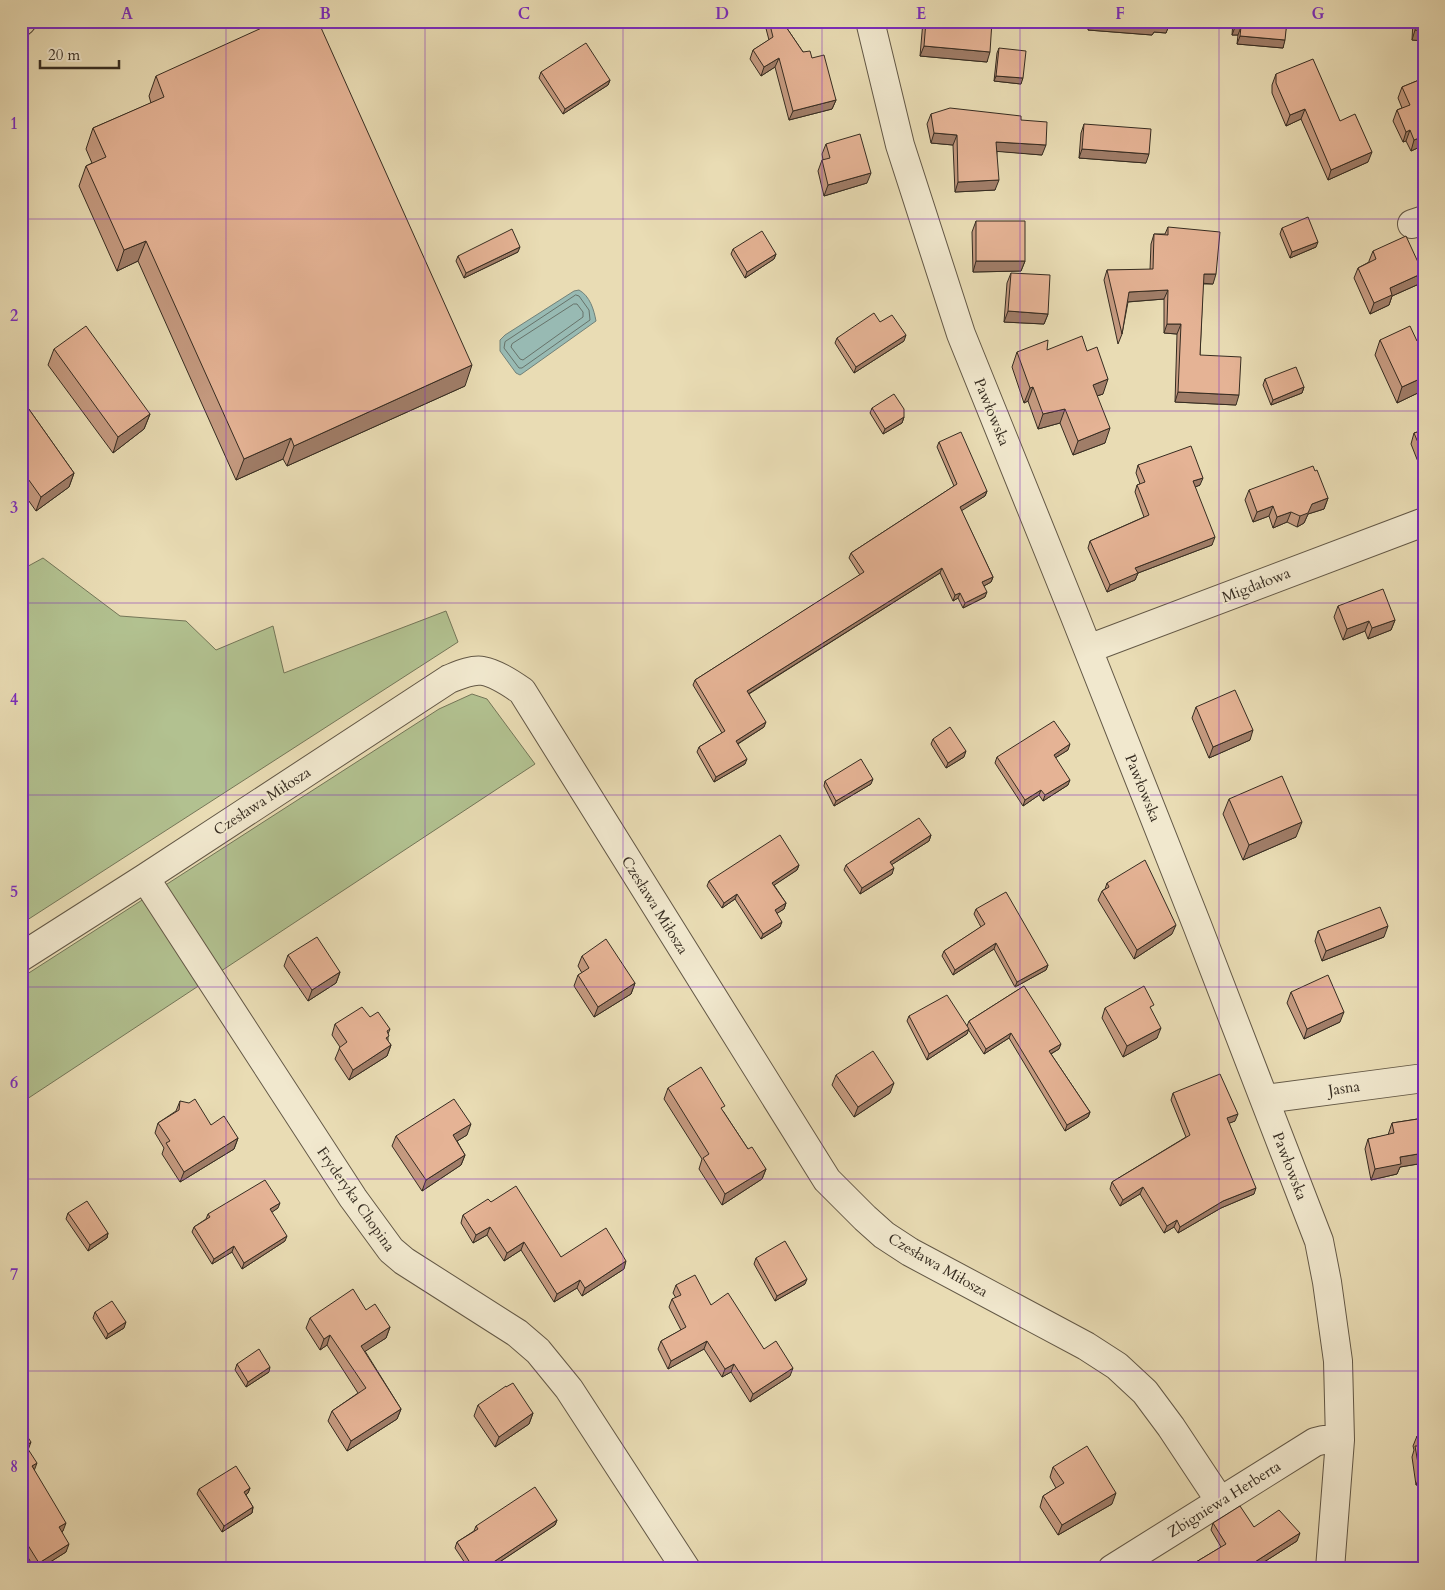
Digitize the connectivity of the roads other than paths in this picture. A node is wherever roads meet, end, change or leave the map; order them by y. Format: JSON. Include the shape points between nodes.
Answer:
{"nodes":[{"id":1,"x":870,"y":21,"type":"edge"},
{"id":2,"x":1424,"y":522,"type":"edge"},
{"id":3,"x":1088,"y":649,"type":"junction"},
{"id":4,"x":145,"y":878,"type":"junction"},
{"id":5,"x":21,"y":957,"type":"edge"},
{"id":6,"x":1424,"y":1078,"type":"edge"},
{"id":7,"x":1265,"y":1099,"type":"junction"},
{"id":8,"x":1340,"y":1440,"type":"junction"},
{"id":9,"x":1220,"y":1501,"type":"junction"},
{"id":10,"x":686,"y":1569,"type":"edge"},
{"id":11,"x":1112,"y":1569,"type":"edge"},
{"id":12,"x":1330,"y":1569,"type":"edge"}],
"edges":[{"from":1,"to":3,"type":"street","name":"Pawłowska","via":[[900,145],[961,334]]},
{"from":2,"to":3,"type":"street","name":"Migdałowa"},
{"from":3,"to":7,"type":"street","name":"Pawłowska"},
{"from":4,"to":5,"type":"street","name":"Czesława Miłosza"},
{"from":4,"to":9,"type":"street","name":"Czesława Miłosza","via":[[449,679],[465,672],[483,671],[509,682],[522,691],[827,1180],[871,1224],[910,1252],[1086,1346],[1117,1366],[1145,1392]]},
{"from":4,"to":10,"type":"street","name":"Fryderyka Chopina","via":[[353,1198],[391,1250],[517,1333],[538,1351],[569,1389]]},
{"from":6,"to":7,"type":"street","name":"Jasna"},
{"from":7,"to":8,"type":"street","name":"Pawłowska","via":[[1319,1242],[1338,1361]]},
{"from":8,"to":9,"type":"street","name":"Zbigniewa Herberta","via":[[1315,1442]]},
{"from":8,"to":12,"type":"street","name":"Pawłowska"},
{"from":9,"to":11,"type":"street","name":"Zbigniewa Herberta"}]}
